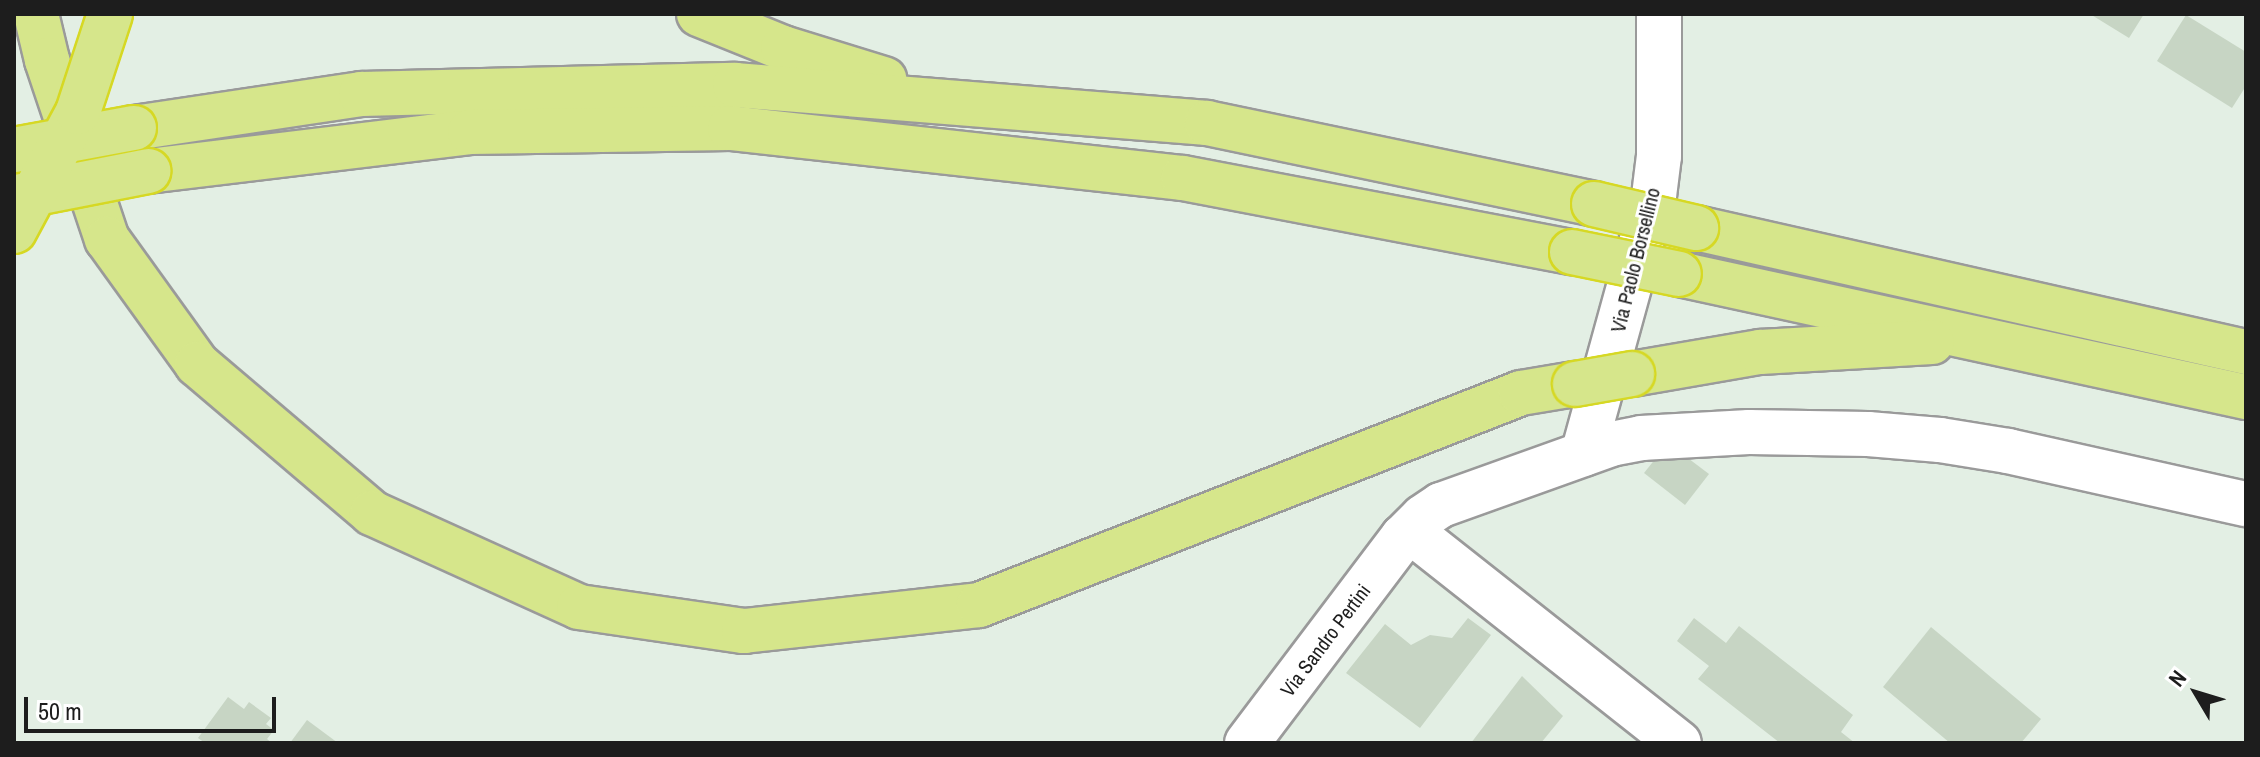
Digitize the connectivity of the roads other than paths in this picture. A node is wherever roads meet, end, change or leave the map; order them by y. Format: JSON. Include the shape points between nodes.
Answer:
{"nodes":[{"id":1,"x":36,"y":14,"type":"edge"},
{"id":2,"x":110,"y":14,"type":"edge"},
{"id":3,"x":699,"y":14,"type":"edge"},
{"id":4,"x":1659,"y":14,"type":"edge"},
{"id":5,"x":959,"y":102,"type":"junction"},
{"id":6,"x":14,"y":150,"type":"edge"},
{"id":7,"x":14,"y":198,"type":"edge"},
{"id":8,"x":14,"y":231,"type":"edge"},
{"id":9,"x":1991,"y":339,"type":"junction"},
{"id":10,"x":2246,"y":352,"type":"edge"},
{"id":11,"x":2246,"y":397,"type":"edge"},
{"id":12,"x":1583,"y":454,"type":"junction"},
{"id":13,"x":2246,"y":504,"type":"edge"},
{"id":14,"x":1403,"y":537,"type":"junction"},
{"id":15,"x":1247,"y":743,"type":"edge"},
{"id":16,"x":1679,"y":743,"type":"edge"}],
"edges":[{"from":1,"to":9,"type":"highway","bridge":true,"via":[[107,239],[197,364],[372,513],[579,607],[744,631],[979,605],[1521,393],[1760,352]]},
{"from":2,"to":8,"type":"highway","bridge":true,"via":[[78,112]]},
{"from":3,"to":5,"type":"highway","via":[[783,48]]},
{"from":4,"to":12,"type":"street","name":"Via Paolo Borsellino","via":[[1654,196]]},
{"from":5,"to":6,"type":"highway","bridge":true,"via":[[735,85],[361,94]]},
{"from":5,"to":10,"type":"highway","bridge":true,"via":[[1207,123],[1594,204]]},
{"from":7,"to":9,"type":"highway","bridge":true,"via":[[148,171],[470,132],[730,128],[1183,178]]},
{"from":9,"to":11,"type":"highway"},
{"from":12,"to":13,"type":"street","name":"Via Sandro Pertini","via":[[1641,438],[1749,432],[1868,434],[2008,451]]},
{"from":12,"to":14,"type":"street","name":"Via Sandro Pertini","via":[[1441,505]]},
{"from":14,"to":15,"type":"street","name":"Via Sandro Pertini"},
{"from":14,"to":16,"type":"street","via":[[1414,534]]}]}
